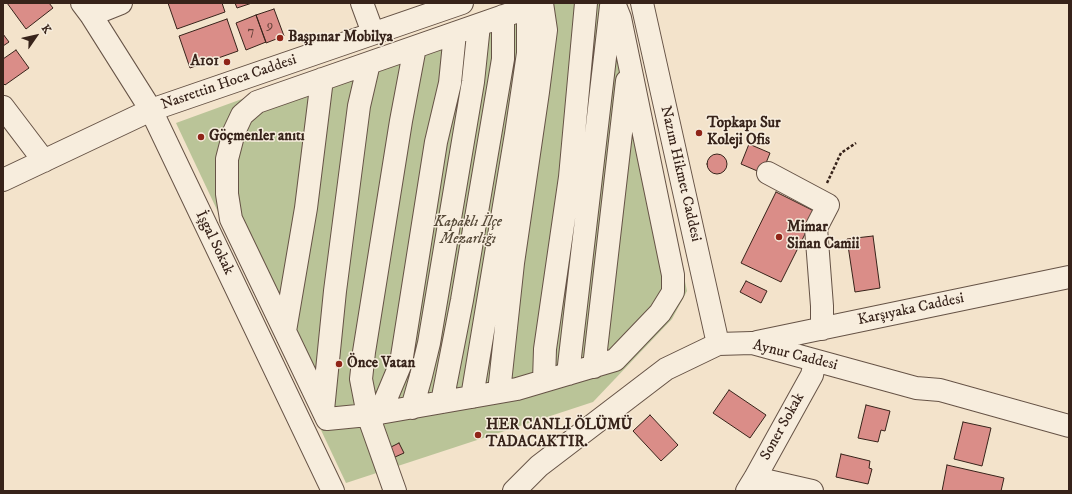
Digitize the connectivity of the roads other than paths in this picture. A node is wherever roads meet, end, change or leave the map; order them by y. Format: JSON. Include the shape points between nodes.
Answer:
{"nodes":[{"id":1,"x":121,"y":3,"type":"edge"},
{"id":2,"x":362,"y":3,"type":"edge"},
{"id":3,"x":462,"y":3,"type":"edge"},
{"id":4,"x":586,"y":3,"type":"edge"},
{"id":5,"x":613,"y":3,"type":"edge"},
{"id":6,"x":642,"y":3,"type":"edge"},
{"id":7,"x":537,"y":4,"type":"edge"},
{"id":8,"x":86,"y":9,"type":"edge"},
{"id":9,"x":503,"y":16,"type":"junction"},
{"id":10,"x":479,"y":25,"type":"junction"},
{"id":11,"x":373,"y":33,"type":"junction"},
{"id":12,"x":456,"y":33,"type":"junction"},
{"id":13,"x":415,"y":47,"type":"junction"},
{"id":14,"x":629,"y":62,"type":"junction"},
{"id":15,"x":369,"y":63,"type":"junction"},
{"id":16,"x":322,"y":79,"type":"junction"},
{"id":17,"x":3,"y":107,"type":"edge"},
{"id":18,"x":150,"y":110,"type":"junction"},
{"id":19,"x":44,"y":161,"type":"junction"},
{"id":20,"x":768,"y":173,"type":"dead end"},
{"id":21,"x":3,"y":180,"type":"edge"},
{"id":22,"x":1069,"y":277,"type":"edge"},
{"id":23,"x":822,"y":329,"type":"junction"},
{"id":24,"x":285,"y":331,"type":"junction"},
{"id":25,"x":752,"y":343,"type":"junction"},
{"id":26,"x":718,"y":344,"type":"junction"},
{"id":27,"x":815,"y":361,"type":"junction"},
{"id":28,"x":594,"y":366,"type":"junction"},
{"id":29,"x":568,"y":374,"type":"junction"},
{"id":30,"x":544,"y":381,"type":"junction"},
{"id":31,"x":499,"y":392,"type":"junction"},
{"id":32,"x":472,"y":397,"type":"junction"},
{"id":33,"x":442,"y":402,"type":"junction"},
{"id":34,"x":412,"y":408,"type":"junction"},
{"id":35,"x":323,"y":410,"type":"junction"},
{"id":36,"x":374,"y":414,"type":"junction"},
{"id":37,"x":1069,"y":426,"type":"edge"},
{"id":38,"x":751,"y":484,"type":"edge"},
{"id":39,"x":333,"y":491,"type":"edge"},
{"id":40,"x":395,"y":491,"type":"edge"},
{"id":41,"x":514,"y":491,"type":"edge"},
{"id":42,"x":812,"y":491,"type":"edge"}],
"edges":[{"from":1,"to":8,"type":"street"},
{"from":2,"to":11,"type":"street"},
{"from":3,"to":11,"type":"street","name":"Nasrettin Hoca Caddesi"},
{"from":4,"to":30,"type":"street","via":[[570,177],[545,349]]},
{"from":5,"to":14,"type":"street","via":[[620,18]]},
{"from":5,"to":29,"type":"street"},
{"from":6,"to":26,"type":"street","name":"Nazım Hikmet Caddesi"},
{"from":7,"to":9,"type":"street"},
{"from":7,"to":31,"type":"street","via":[[546,30],[513,263]]},
{"from":7,"to":32,"type":"street"},
{"from":8,"to":18,"type":"street","name":"İşgal Sokak"},
{"from":9,"to":10,"type":"street"},
{"from":9,"to":33,"type":"street","via":[[503,59]]},
{"from":10,"to":12,"type":"street"},
{"from":10,"to":34,"type":"street","via":[[473,82],[432,327]]},
{"from":11,"to":18,"type":"street","name":"Nasrettin Hoca Caddesi"},
{"from":12,"to":13,"type":"street"},
{"from":12,"to":36,"type":"street","via":[[450,83],[436,142],[401,363]]},
{"from":13,"to":15,"type":"street"},
{"from":13,"to":36,"type":"street","via":[[364,352],[362,379]]},
{"from":14,"to":28,"type":"street"},
{"from":14,"to":28,"type":"street","via":[[673,275],[673,292],[660,313],[615,360]]},
{"from":15,"to":16,"type":"street"},
{"from":15,"to":35,"type":"street","via":[[359,106],[335,290]]},
{"from":16,"to":24,"type":"street","via":[[306,208]]},
{"from":16,"to":24,"type":"street","via":[[257,102],[242,115],[234,132],[227,159],[227,194],[231,219]]},
{"from":17,"to":19,"type":"street"},
{"from":18,"to":19,"type":"street","name":"Nasrettin Hoca Caddesi"},
{"from":18,"to":39,"type":"street","name":"İşgal Sokak"},
{"from":19,"to":21,"type":"street","name":"Nasrettin Hoca Caddesi"},
{"from":20,"to":23,"type":"street","via":[[828,204],[816,228]]},
{"from":22,"to":23,"type":"street","name":"Karşıyaka Caddesi"},
{"from":23,"to":25,"type":"street","name":"Karşıyaka Caddesi"},
{"from":24,"to":35,"type":"street"},
{"from":25,"to":26,"type":"street","name":"Aynur Caddesi"},
{"from":25,"to":27,"type":"street","name":"Aynur Caddesi"},
{"from":26,"to":41,"type":"street","name":"Aynur Caddesi","via":[[666,368],[539,466]]},
{"from":27,"to":37,"type":"street","name":"Aynur Caddesi","via":[[916,388],[940,390]]},
{"from":27,"to":38,"type":"street","name":"Soner Sokak","via":[[812,375]]},
{"from":28,"to":29,"type":"street"},
{"from":29,"to":30,"type":"street"},
{"from":30,"to":31,"type":"street"},
{"from":31,"to":32,"type":"street"},
{"from":32,"to":33,"type":"street"},
{"from":33,"to":34,"type":"street"},
{"from":34,"to":36,"type":"street"},
{"from":35,"to":36,"type":"street","via":[[327,419]]},
{"from":36,"to":40,"type":"street"},
{"from":38,"to":42,"type":"street"}]}
